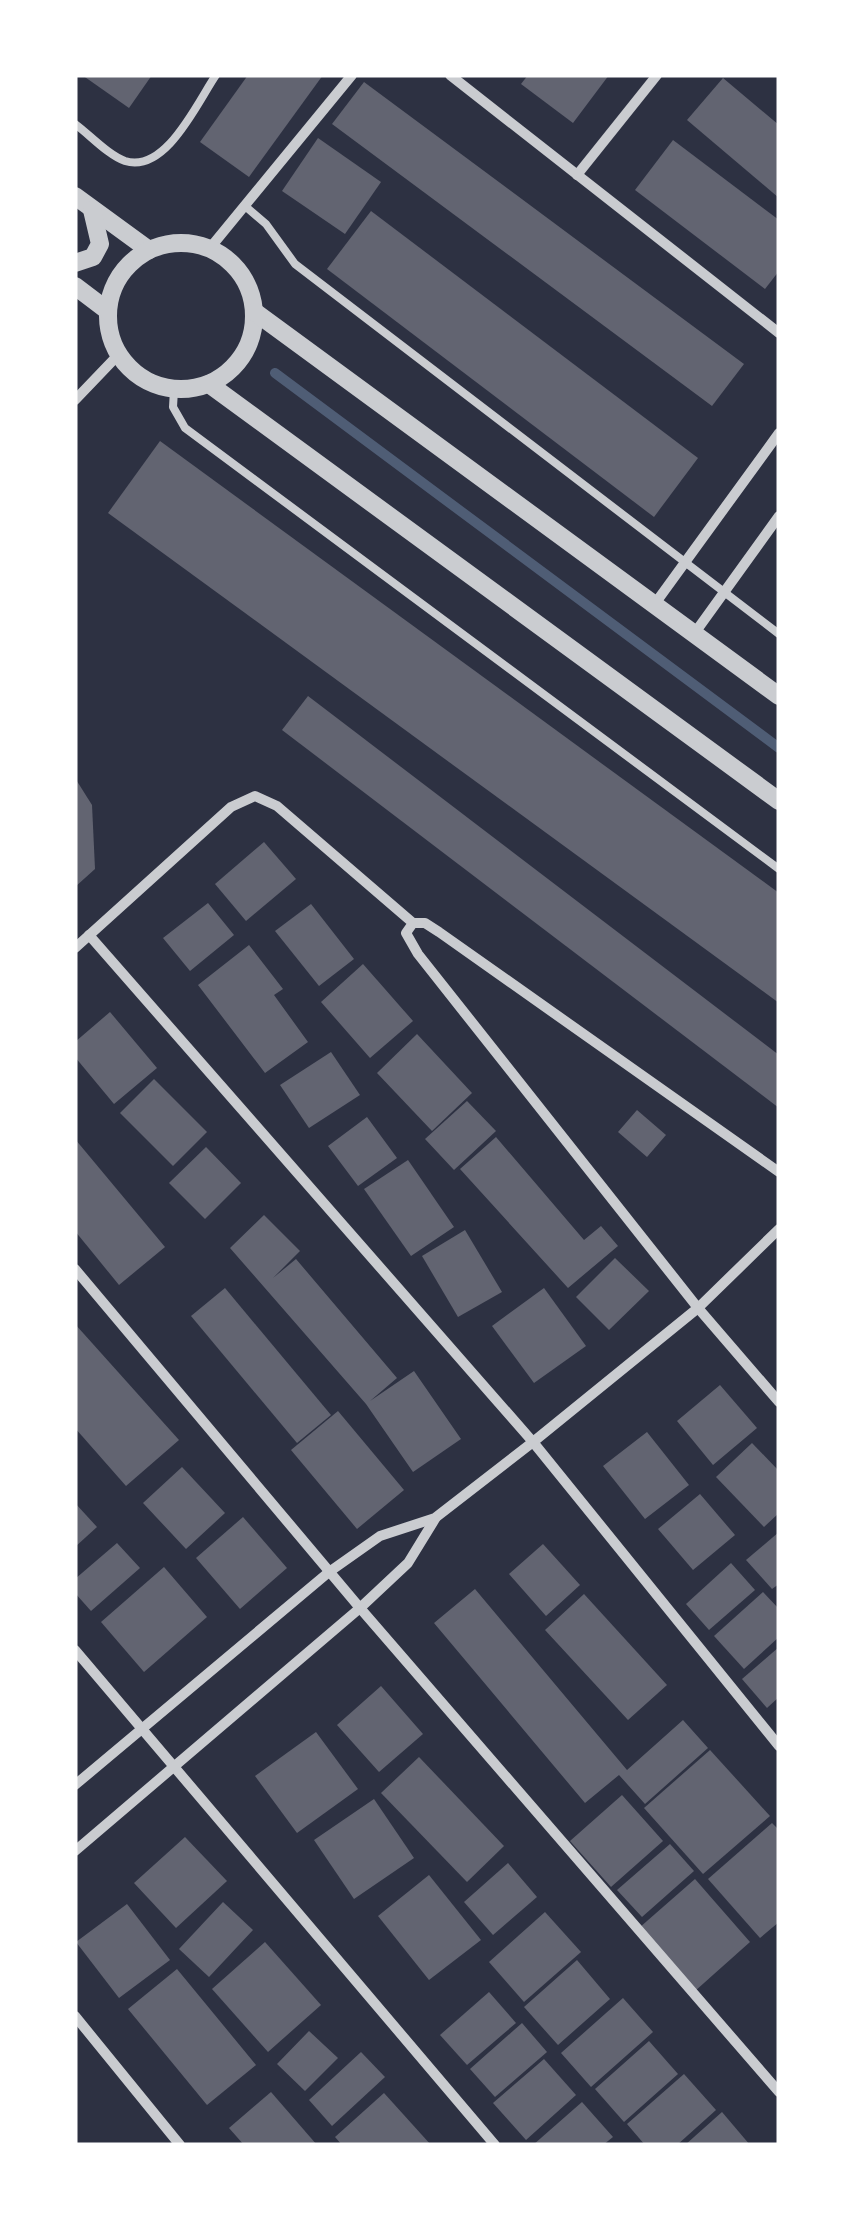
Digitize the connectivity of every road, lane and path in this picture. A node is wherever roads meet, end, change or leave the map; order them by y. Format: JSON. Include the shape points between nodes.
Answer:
{"nodes":[{"id":1,"x":216,"y":75,"type":"edge"},
{"id":2,"x":352,"y":75,"type":"edge"},
{"id":3,"x":450,"y":75,"type":"edge"},
{"id":4,"x":657,"y":75,"type":"edge"},
{"id":5,"x":75,"y":124,"type":"edge"},
{"id":6,"x":577,"y":175,"type":"junction"},
{"id":7,"x":75,"y":196,"type":"edge"},
{"id":8,"x":245,"y":206,"type":"junction"},
{"id":9,"x":92,"y":209,"type":"junction"},
{"id":10,"x":210,"y":248,"type":"junction"},
{"id":11,"x":149,"y":250,"type":"junction"},
{"id":12,"x":75,"y":263,"type":"edge"},
{"id":13,"x":75,"y":286,"type":"edge"},
{"id":14,"x":108,"y":310,"type":"junction"},
{"id":15,"x":255,"y":312,"type":"junction"},
{"id":16,"x":779,"y":333,"type":"edge"},
{"id":17,"x":120,"y":353,"type":"junction"},
{"id":18,"x":210,"y":384,"type":"junction"},
{"id":19,"x":174,"y":390,"type":"junction"},
{"id":20,"x":75,"y":400,"type":"edge"},
{"id":21,"x":779,"y":433,"type":"edge"},
{"id":22,"x":779,"y":516,"type":"edge"},
{"id":23,"x":682,"y":563,"type":"junction"},
{"id":24,"x":723,"y":592,"type":"junction"},
{"id":25,"x":654,"y":604,"type":"junction"},
{"id":26,"x":694,"y":634,"type":"junction"},
{"id":27,"x":779,"y":634,"type":"edge"},
{"id":28,"x":779,"y":696,"type":"edge"},
{"id":29,"x":779,"y":802,"type":"edge"},
{"id":30,"x":779,"y":869,"type":"edge"},
{"id":31,"x":413,"y":923,"type":"junction"},
{"id":32,"x":89,"y":935,"type":"junction"},
{"id":33,"x":75,"y":948,"type":"edge"},
{"id":34,"x":779,"y":1172,"type":"edge"},
{"id":35,"x":779,"y":1229,"type":"edge"},
{"id":36,"x":75,"y":1269,"type":"edge"},
{"id":37,"x":698,"y":1308,"type":"junction"},
{"id":38,"x":779,"y":1402,"type":"edge"},
{"id":39,"x":533,"y":1442,"type":"junction"},
{"id":40,"x":435,"y":1518,"type":"junction"},
{"id":41,"x":329,"y":1572,"type":"junction"},
{"id":42,"x":360,"y":1608,"type":"junction"},
{"id":43,"x":75,"y":1650,"type":"edge"},
{"id":44,"x":140,"y":1728,"type":"junction"},
{"id":45,"x":779,"y":1746,"type":"edge"},
{"id":46,"x":175,"y":1770,"type":"junction"},
{"id":47,"x":75,"y":1785,"type":"edge"},
{"id":48,"x":75,"y":1851,"type":"edge"},
{"id":49,"x":75,"y":2016,"type":"edge"},
{"id":50,"x":779,"y":2092,"type":"edge"},
{"id":51,"x":180,"y":2145,"type":"edge"},
{"id":52,"x":495,"y":2145,"type":"edge"}],
"edges":[{"from":1,"to":5,"type":"lane","via":[[168,145],[142,162],[124,161]]},
{"from":2,"to":8,"type":"street"},
{"from":3,"to":6,"type":"street"},
{"from":4,"to":6,"type":"street"},
{"from":6,"to":16,"type":"street"},
{"from":7,"to":9,"type":"street"},
{"from":8,"to":10,"type":"street"},
{"from":8,"to":23,"type":"lane","via":[[295,264]]},
{"from":9,"to":11,"type":"street"},
{"from":9,"to":12,"type":"street","via":[[100,244],[93,256]]},
{"from":10,"to":11,"type":"street","via":[[184,242]]},
{"from":10,"to":15,"type":"street","via":[[246,280]]},
{"from":11,"to":14,"type":"street","via":[[118,276]]},
{"from":13,"to":14,"type":"street"},
{"from":14,"to":17,"type":"street"},
{"from":15,"to":18,"type":"street","via":[[249,347]]},
{"from":15,"to":25,"type":"street"},
{"from":17,"to":19,"type":"street","via":[[130,370]]},
{"from":17,"to":20,"type":"street"},
{"from":18,"to":19,"type":"street"},
{"from":18,"to":29,"type":"street"},
{"from":19,"to":30,"type":"lane","via":[[173,407],[185,428]]},
{"from":21,"to":23,"type":"street"},
{"from":22,"to":24,"type":"street"},
{"from":23,"to":24,"type":"lane"},
{"from":23,"to":25,"type":"street"},
{"from":24,"to":26,"type":"street"},
{"from":24,"to":27,"type":"lane"},
{"from":25,"to":26,"type":"street"},
{"from":26,"to":28,"type":"street"},
{"from":31,"to":32,"type":"street","via":[[278,806],[255,796],[231,807]]},
{"from":31,"to":34,"type":"street","via":[[425,923]]},
{"from":31,"to":37,"type":"street","via":[[406,933],[418,954]]},
{"from":32,"to":33,"type":"street"},
{"from":32,"to":39,"type":"street"},
{"from":35,"to":37,"type":"street"},
{"from":36,"to":41,"type":"street"},
{"from":37,"to":38,"type":"street"},
{"from":37,"to":39,"type":"street"},
{"from":39,"to":40,"type":"street"},
{"from":39,"to":45,"type":"street"},
{"from":40,"to":41,"type":"street","via":[[380,1536]]},
{"from":40,"to":42,"type":"street","via":[[408,1563]]},
{"from":41,"to":42,"type":"street"},
{"from":41,"to":44,"type":"street"},
{"from":42,"to":46,"type":"street"},
{"from":42,"to":50,"type":"street"},
{"from":43,"to":44,"type":"street"},
{"from":44,"to":46,"type":"street"},
{"from":44,"to":47,"type":"street"},
{"from":46,"to":48,"type":"street"},
{"from":46,"to":52,"type":"street"},
{"from":49,"to":51,"type":"street"}]}
